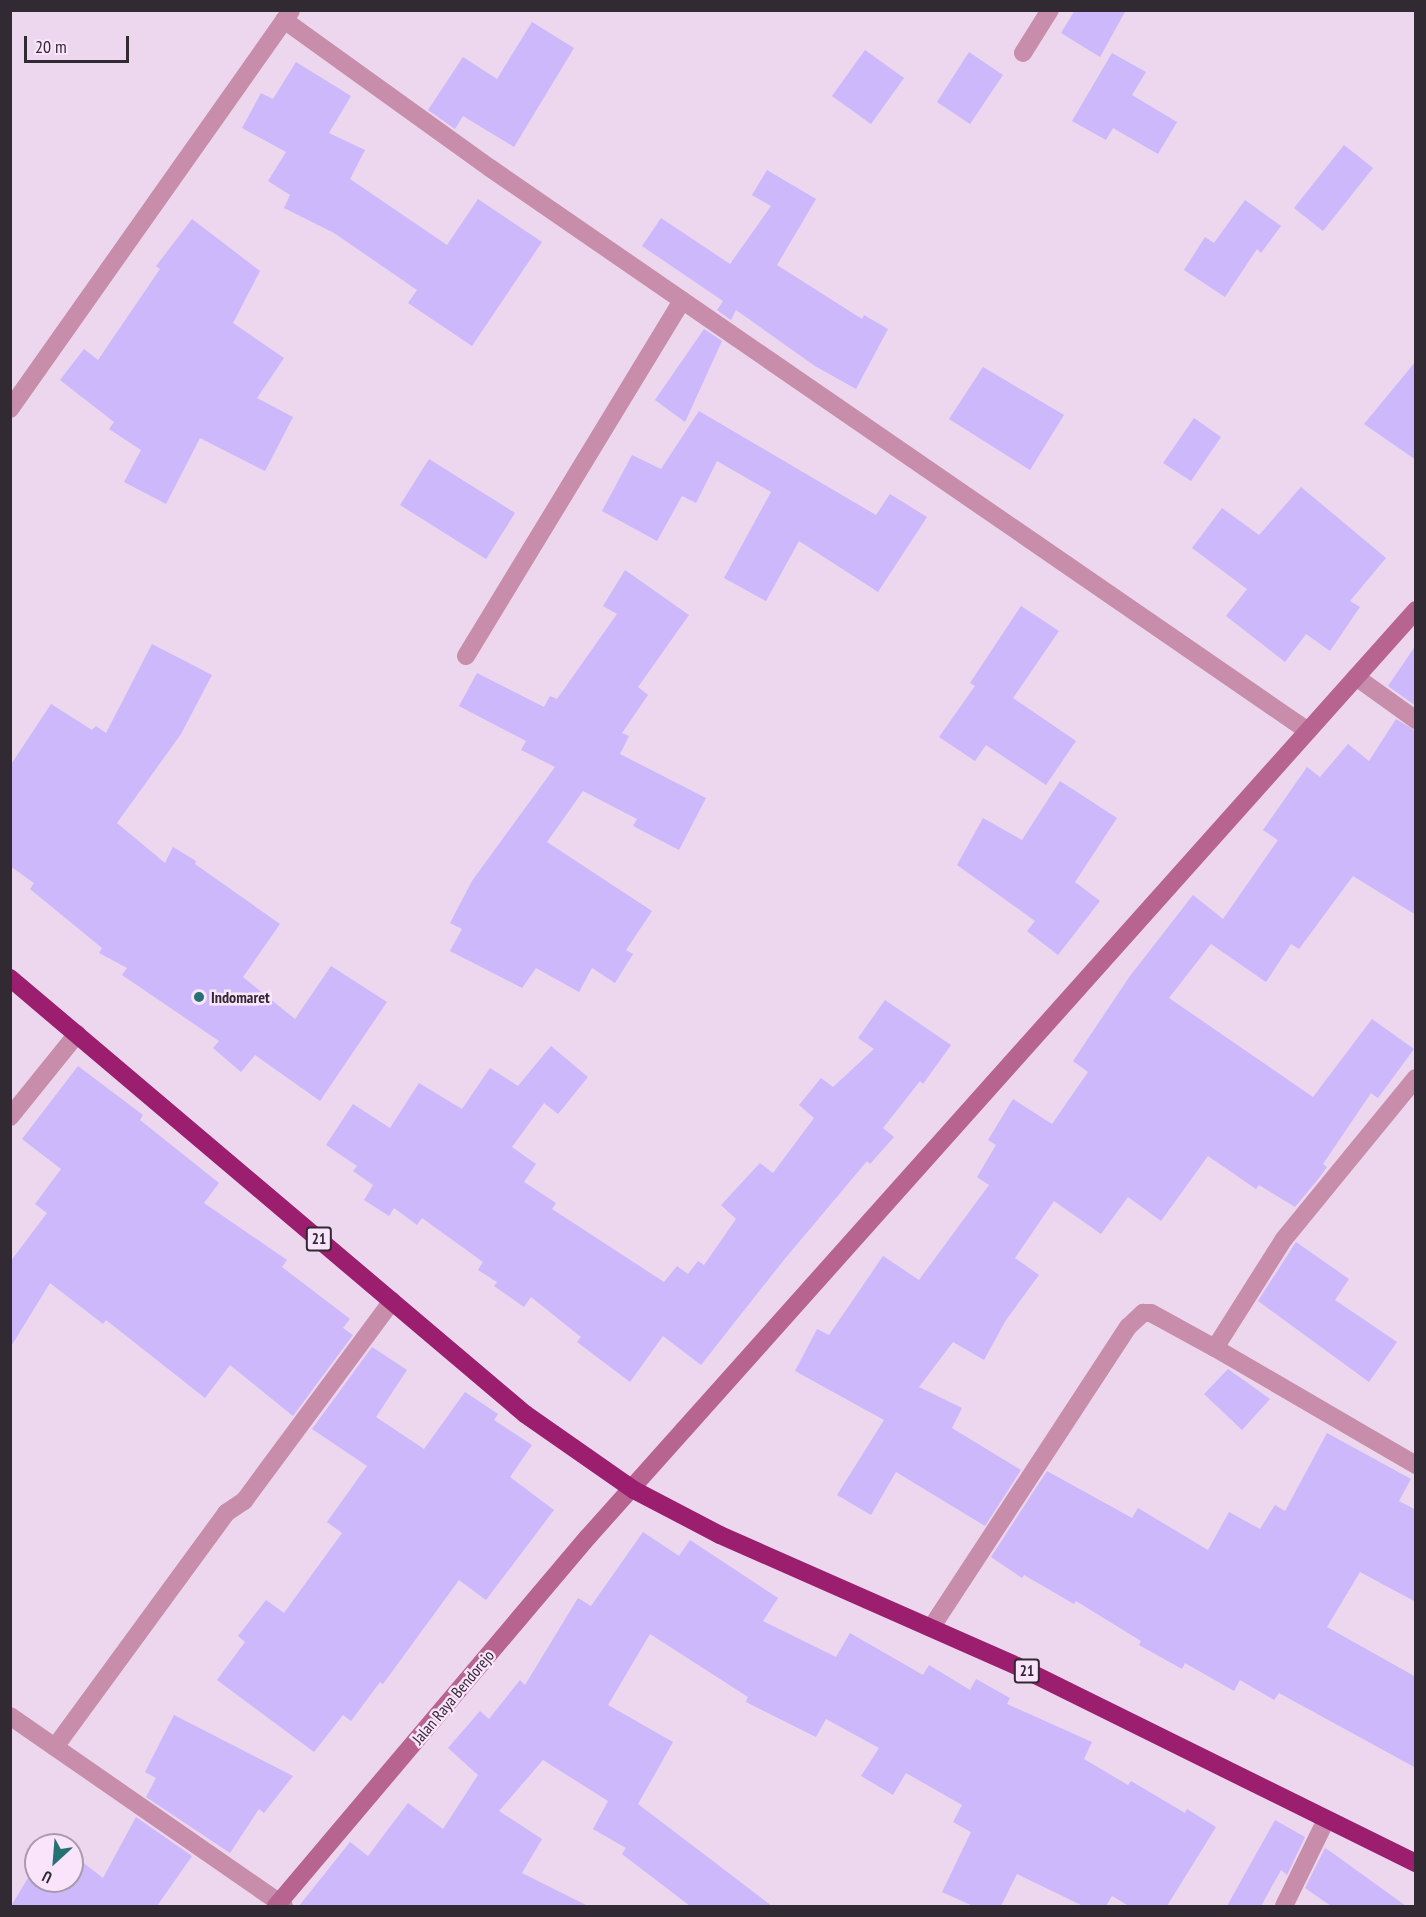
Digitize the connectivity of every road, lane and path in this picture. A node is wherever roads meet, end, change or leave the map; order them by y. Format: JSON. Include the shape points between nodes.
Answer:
{"nodes":[{"id":1,"x":1050,"y":10,"type":"edge"},
{"id":2,"x":288,"y":16,"type":"edge"},
{"id":3,"x":1023,"y":53,"type":"dead end"},
{"id":4,"x":682,"y":301,"type":"junction"},
{"id":5,"x":10,"y":409,"type":"edge"},
{"id":6,"x":1416,"y":610,"type":"edge"},
{"id":7,"x":466,"y":656,"type":"dead end"},
{"id":8,"x":1356,"y":677,"type":"junction"},
{"id":9,"x":1416,"y":720,"type":"edge"},
{"id":10,"x":1308,"y":731,"type":"junction"},
{"id":11,"x":10,"y":978,"type":"edge"},
{"id":12,"x":77,"y":1034,"type":"junction"},
{"id":13,"x":1416,"y":1078,"type":"edge"},
{"id":14,"x":10,"y":1117,"type":"edge"},
{"id":15,"x":392,"y":1301,"type":"junction"},
{"id":16,"x":1215,"y":1348,"type":"junction"},
{"id":17,"x":1416,"y":1465,"type":"edge"},
{"id":18,"x":634,"y":1490,"type":"junction"},
{"id":19,"x":930,"y":1628,"type":"junction"},
{"id":20,"x":10,"y":1716,"type":"edge"},
{"id":21,"x":55,"y":1747,"type":"junction"},
{"id":22,"x":1326,"y":1820,"type":"junction"},
{"id":23,"x":1416,"y":1863,"type":"edge"},
{"id":24,"x":280,"y":1905,"type":"edge"},
{"id":25,"x":1284,"y":1906,"type":"edge"}],
"edges":[{"from":1,"to":3,"type":"street"},
{"from":2,"to":4,"type":"street"},
{"from":2,"to":5,"type":"street"},
{"from":4,"to":7,"type":"street"},
{"from":4,"to":10,"type":"street"},
{"from":6,"to":8,"type":"street","name":"Jalan Raya Bendorejo"},
{"from":8,"to":9,"type":"street"},
{"from":8,"to":10,"type":"street","name":"Jalan Raya Bendorejo"},
{"from":10,"to":18,"type":"street","name":"Jalan Raya Bendorejo"},
{"from":11,"to":12,"type":"highway","number":"21"},
{"from":12,"to":14,"type":"street"},
{"from":12,"to":15,"type":"highway","number":"21"},
{"from":13,"to":16,"type":"street","via":[[1284,1239]]},
{"from":15,"to":18,"type":"highway","number":"21","via":[[525,1414]]},
{"from":15,"to":21,"type":"street","via":[[243,1501],[226,1513]]},
{"from":16,"to":17,"type":"street"},
{"from":16,"to":19,"type":"street","via":[[1151,1313],[1143,1313],[1128,1327]]},
{"from":18,"to":19,"type":"highway","number":"21","via":[[720,1535]]},
{"from":18,"to":24,"type":"street","name":"Jalan Raya Bendorejo","via":[[575,1552]]},
{"from":19,"to":22,"type":"highway","number":"21","via":[[1017,1666]]},
{"from":20,"to":21,"type":"street"},
{"from":21,"to":24,"type":"street"},
{"from":22,"to":23,"type":"highway","number":"21"},
{"from":22,"to":25,"type":"street"}]}
